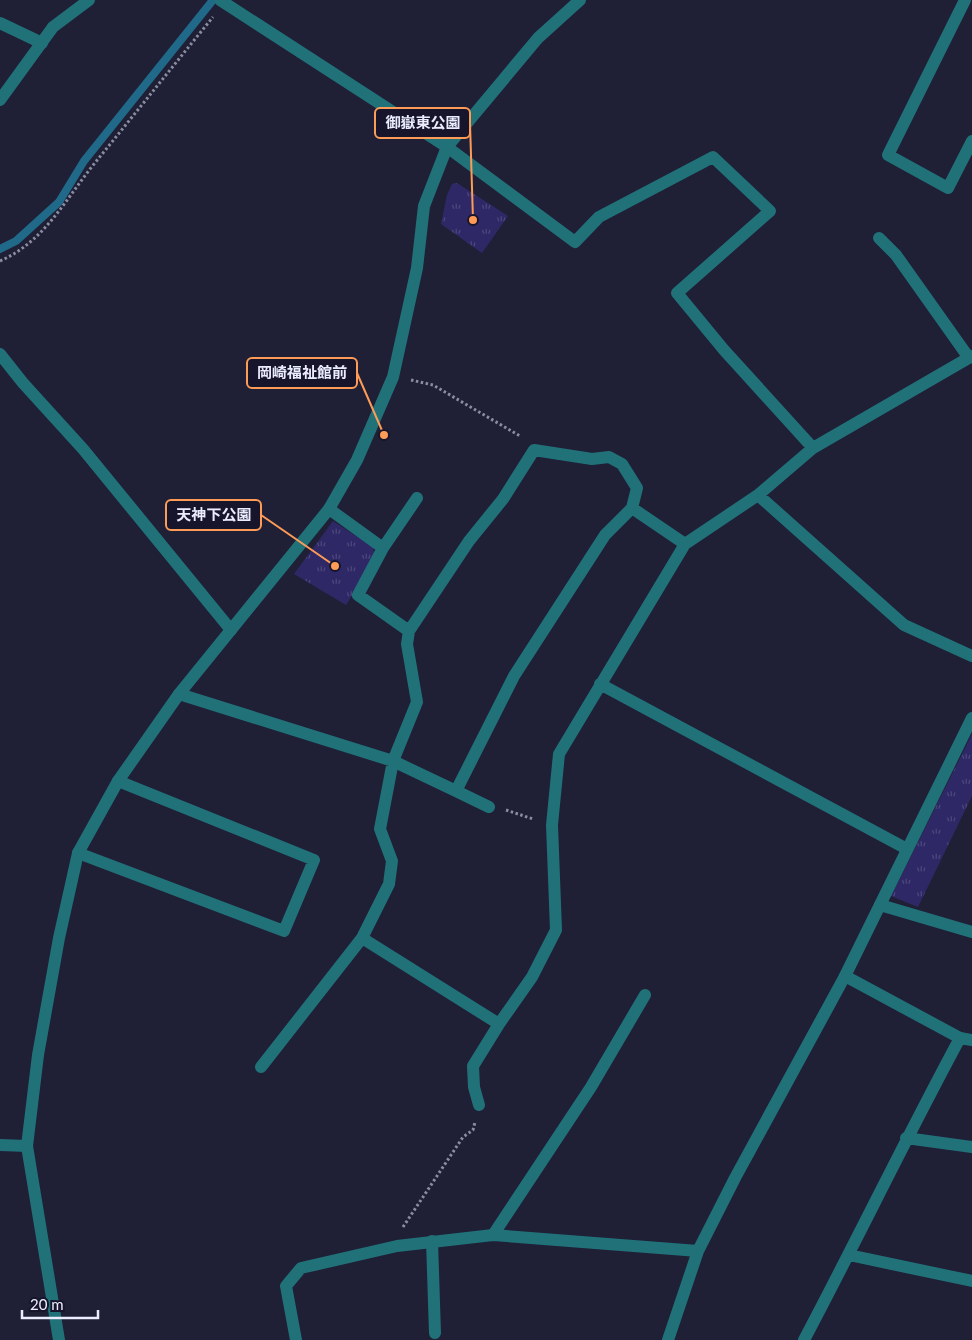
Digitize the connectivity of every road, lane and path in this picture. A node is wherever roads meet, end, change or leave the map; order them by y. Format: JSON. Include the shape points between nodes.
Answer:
{"nodes":[{"id":1,"x":89,"y":0,"type":"edge"},
{"id":2,"x":580,"y":0,"type":"edge"},
{"id":3,"x":965,"y":0,"type":"edge"},
{"id":4,"x":222,"y":1,"type":"edge"},
{"id":5,"x":0,"y":23,"type":"edge"},
{"id":6,"x":42,"y":43,"type":"junction"},
{"id":7,"x":0,"y":100,"type":"edge"},
{"id":8,"x":972,"y":141,"type":"edge"},
{"id":9,"x":446,"y":147,"type":"junction"},
{"id":10,"x":879,"y":238,"type":"dead end"},
{"id":11,"x":0,"y":261,"type":"edge"},
{"id":12,"x":0,"y":354,"type":"edge"},
{"id":13,"x":971,"y":357,"type":"edge"},
{"id":14,"x":393,"y":377,"type":"junction"},
{"id":15,"x":813,"y":448,"type":"junction"},
{"id":16,"x":534,"y":450,"type":"junction"},
{"id":17,"x":758,"y":495,"type":"junction"},
{"id":18,"x":417,"y":498,"type":"dead end"},
{"id":19,"x":632,"y":508,"type":"junction"},
{"id":20,"x":329,"y":509,"type":"junction"},
{"id":21,"x":685,"y":544,"type":"junction"},
{"id":22,"x":383,"y":548,"type":"junction"},
{"id":23,"x":231,"y":630,"type":"junction"},
{"id":24,"x":409,"y":631,"type":"junction"},
{"id":25,"x":972,"y":656,"type":"edge"},
{"id":26,"x":600,"y":684,"type":"junction"},
{"id":27,"x":179,"y":694,"type":"junction"},
{"id":28,"x":972,"y":718,"type":"edge"},
{"id":29,"x":393,"y":761,"type":"junction"},
{"id":30,"x":118,"y":781,"type":"junction"},
{"id":31,"x":456,"y":791,"type":"junction"},
{"id":32,"x":488,"y":806,"type":"joint"},
{"id":33,"x":552,"y":825,"type":"junction"},
{"id":34,"x":907,"y":849,"type":"junction"},
{"id":35,"x":78,"y":853,"type":"junction"},
{"id":36,"x":880,"y":905,"type":"junction"},
{"id":37,"x":972,"y":932,"type":"edge"},
{"id":38,"x":362,"y":938,"type":"junction"},
{"id":39,"x":845,"y":976,"type":"junction"},
{"id":40,"x":645,"y":996,"type":"dead end"},
{"id":41,"x":499,"y":1024,"type":"junction"},
{"id":42,"x":966,"y":1039,"type":"edge"},
{"id":43,"x":261,"y":1067,"type":"dead end"},
{"id":44,"x":479,"y":1105,"type":"joint"},
{"id":45,"x":906,"y":1138,"type":"junction"},
{"id":46,"x":0,"y":1145,"type":"edge"},
{"id":47,"x":27,"y":1146,"type":"junction"},
{"id":48,"x":972,"y":1147,"type":"edge"},
{"id":49,"x":493,"y":1235,"type":"junction"},
{"id":50,"x":432,"y":1242,"type":"junction"},
{"id":51,"x":397,"y":1246,"type":"junction"},
{"id":52,"x":698,"y":1251,"type":"junction"},
{"id":53,"x":849,"y":1255,"type":"junction"},
{"id":54,"x":972,"y":1281,"type":"edge"},
{"id":55,"x":435,"y":1333,"type":"dead end"},
{"id":56,"x":59,"y":1340,"type":"edge"},
{"id":57,"x":296,"y":1340,"type":"edge"},
{"id":58,"x":669,"y":1340,"type":"edge"},
{"id":59,"x":804,"y":1340,"type":"edge"}],
"edges":[{"from":1,"to":6,"type":"street","via":[[53,27]]},
{"from":2,"to":9,"type":"street","via":[[538,38]]},
{"from":3,"to":8,"type":"street","via":[[888,155],[948,188]]},
{"from":4,"to":9,"type":"street"},
{"from":4,"to":11,"type":"path","via":[[47,227],[15,254]]},
{"from":5,"to":6,"type":"street"},
{"from":6,"to":7,"type":"street"},
{"from":9,"to":14,"type":"street","via":[[424,206],[417,268]]},
{"from":9,"to":15,"type":"street","via":[[575,242],[599,218],[713,157],[770,211],[677,293]]},
{"from":10,"to":13,"type":"street","via":[[896,255]]},
{"from":12,"to":23,"type":"street","via":[[83,448]]},
{"from":13,"to":15,"type":"street"},
{"from":14,"to":16,"type":"path","via":[[433,385],[531,442]]},
{"from":14,"to":20,"type":"street","via":[[357,460]]},
{"from":15,"to":17,"type":"street"},
{"from":16,"to":19,"type":"street","via":[[592,459],[609,457],[622,464],[638,488]]},
{"from":16,"to":24,"type":"street"},
{"from":17,"to":21,"type":"street"},
{"from":17,"to":25,"type":"street","via":[[904,625]]},
{"from":18,"to":22,"type":"street"},
{"from":19,"to":21,"type":"street"},
{"from":19,"to":31,"type":"street","via":[[605,535],[514,676]]},
{"from":20,"to":22,"type":"street"},
{"from":20,"to":23,"type":"street"},
{"from":21,"to":26,"type":"street"},
{"from":22,"to":24,"type":"street","via":[[358,595]]},
{"from":23,"to":27,"type":"street"},
{"from":24,"to":29,"type":"street","via":[[407,644],[417,702]]},
{"from":26,"to":33,"type":"street","via":[[559,754]]},
{"from":26,"to":34,"type":"street"},
{"from":27,"to":29,"type":"street"},
{"from":27,"to":30,"type":"street"},
{"from":28,"to":34,"type":"street"},
{"from":29,"to":31,"type":"street"},
{"from":29,"to":38,"type":"street","via":[[380,829],[392,861],[389,884]]},
{"from":30,"to":35,"type":"street"},
{"from":30,"to":35,"type":"street","via":[[314,860],[284,931]]},
{"from":31,"to":32,"type":"street"},
{"from":32,"to":33,"type":"path"},
{"from":33,"to":41,"type":"street","via":[[556,930],[532,977]]},
{"from":34,"to":36,"type":"street"},
{"from":35,"to":47,"type":"street","via":[[38,1055]]},
{"from":36,"to":37,"type":"street"},
{"from":36,"to":39,"type":"street"},
{"from":38,"to":41,"type":"street"},
{"from":38,"to":43,"type":"street"},
{"from":39,"to":42,"type":"street"},
{"from":39,"to":52,"type":"street"},
{"from":40,"to":49,"type":"street","via":[[591,1087]]},
{"from":41,"to":44,"type":"street","via":[[473,1066]]},
{"from":42,"to":45,"type":"street"},
{"from":44,"to":51,"type":"path","via":[[474,1130],[464,1137],[399,1233]]},
{"from":45,"to":48,"type":"street"},
{"from":45,"to":53,"type":"street"},
{"from":46,"to":47,"type":"street"},
{"from":47,"to":56,"type":"street"},
{"from":49,"to":50,"type":"street"},
{"from":49,"to":52,"type":"street"},
{"from":50,"to":51,"type":"street"},
{"from":50,"to":55,"type":"street"},
{"from":51,"to":57,"type":"street","via":[[301,1268],[286,1286]]},
{"from":52,"to":58,"type":"street"},
{"from":53,"to":54,"type":"street"},
{"from":53,"to":59,"type":"street"}]}
